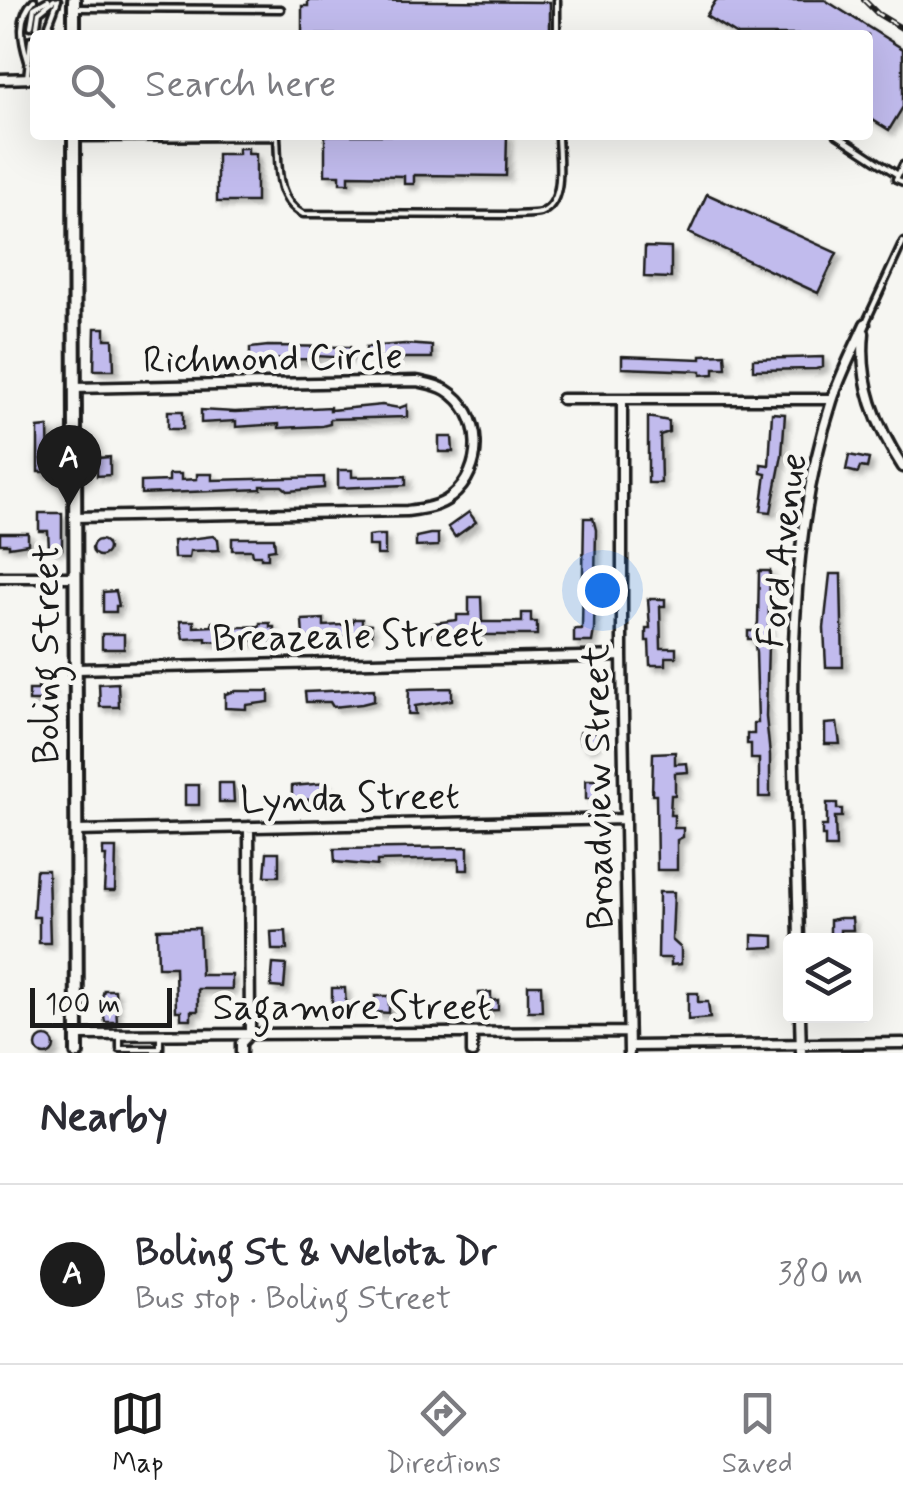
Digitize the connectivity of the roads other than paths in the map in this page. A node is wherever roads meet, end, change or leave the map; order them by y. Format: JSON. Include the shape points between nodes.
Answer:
{"nodes":[{"id":1,"x":34,"y":0,"type":"edge"},
{"id":2,"x":53,"y":0,"type":"edge"},
{"id":3,"x":556,"y":0,"type":"edge"},
{"id":4,"x":74,"y":4,"type":"edge"},
{"id":5,"x":281,"y":9,"type":"dead end"},
{"id":6,"x":34,"y":26,"type":"dead end"},
{"id":7,"x":49,"y":30,"type":"edge"},
{"id":8,"x":74,"y":30,"type":"edge"},
{"id":9,"x":557,"y":30,"type":"edge"},
{"id":10,"x":30,"y":53,"type":"edge"},
{"id":11,"x":28,"y":61,"type":"junction"},
{"id":12,"x":30,"y":72,"type":"edge"},
{"id":13,"x":0,"y":78,"type":"edge"},
{"id":14,"x":30,"y":78,"type":"edge"},
{"id":15,"x":74,"y":140,"type":"edge"},
{"id":16,"x":277,"y":140,"type":"edge"},
{"id":17,"x":558,"y":140,"type":"edge"},
{"id":18,"x":845,"y":140,"type":"edge"},
{"id":19,"x":903,"y":165,"type":"edge"},
{"id":20,"x":898,"y":175,"type":"junction"},
{"id":21,"x":903,"y":182,"type":"edge"},
{"id":22,"x":903,"y":242,"type":"edge"},
{"id":23,"x":865,"y":324,"type":"junction"},
{"id":24,"x":74,"y":388,"type":"junction"},
{"id":25,"x":832,"y":398,"type":"junction"},
{"id":26,"x":562,"y":400,"type":"dead end"},
{"id":27,"x":622,"y":400,"type":"junction"},
{"id":28,"x":903,"y":467,"type":"edge"},
{"id":29,"x":74,"y":517,"type":"junction"},
{"id":30,"x":0,"y":578,"type":"edge"},
{"id":31,"x":74,"y":578,"type":"junction"},
{"id":32,"x":622,"y":656,"type":"junction"},
{"id":33,"x":76,"y":669,"type":"junction"},
{"id":34,"x":624,"y":819,"type":"junction"},
{"id":35,"x":248,"y":827,"type":"junction"},
{"id":36,"x":76,"y":832,"type":"junction"},
{"id":37,"x":799,"y":933,"type":"edge"},
{"id":38,"x":628,"y":1032,"type":"junction"},
{"id":39,"x":472,"y":1033,"type":"junction"},
{"id":40,"x":160,"y":1034,"type":"junction"},
{"id":41,"x":250,"y":1034,"type":"junction"},
{"id":42,"x":76,"y":1035,"type":"junction"},
{"id":43,"x":120,"y":1035,"type":"junction"},
{"id":44,"x":903,"y":1043,"type":"edge"},
{"id":45,"x":800,"y":1048,"type":"edge"},
{"id":46,"x":629,"y":1050,"type":"edge"},
{"id":47,"x":76,"y":1053,"type":"edge"},
{"id":48,"x":241,"y":1053,"type":"edge"},
{"id":49,"x":472,"y":1053,"type":"edge"}],
"edges":[{"from":1,"to":11,"type":"lane","via":[[22,24]]},
{"from":2,"to":6,"type":"lane"},
{"from":2,"to":7,"type":"lane"},
{"from":3,"to":9,"type":"lane"},
{"from":4,"to":5,"type":"lane"},
{"from":4,"to":8,"type":"street"},
{"from":10,"to":11,"type":"lane"},
{"from":11,"to":12,"type":"lane"},
{"from":13,"to":14,"type":"street"},
{"from":15,"to":24,"type":"street","name":"Boling Street"},
{"from":16,"to":17,"type":"lane","via":[[282,192],[303,214],[514,215],[539,213],[556,198]]},
{"from":18,"to":20,"type":"lane"},
{"from":19,"to":20,"type":"lane"},
{"from":20,"to":21,"type":"lane"},
{"from":22,"to":23,"type":"lane","name":"Ford Avenue"},
{"from":23,"to":25,"type":"street","name":"Ford Avenue"},
{"from":23,"to":28,"type":"street","via":[[868,397]]},
{"from":24,"to":29,"type":"street","name":"Boling Street"},
{"from":24,"to":29,"type":"street","name":"Richmond Circle","via":[[416,381],[445,388],[466,408],[475,446],[462,485],[428,508]]},
{"from":25,"to":27,"type":"street"},
{"from":25,"to":37,"type":"street","name":"Ford Avenue","via":[[808,502],[794,621]]},
{"from":26,"to":27,"type":"street"},
{"from":27,"to":32,"type":"street","name":"Broadview Street"},
{"from":29,"to":31,"type":"street","name":"Boling Street"},
{"from":30,"to":31,"type":"street"},
{"from":31,"to":33,"type":"street","name":"Boling Street"},
{"from":32,"to":33,"type":"street","name":"Breazeale Street"},
{"from":32,"to":34,"type":"street","name":"Broadview Street"},
{"from":33,"to":36,"type":"street","name":"Boling Street"},
{"from":34,"to":35,"type":"street","name":"Lynda Street"},
{"from":34,"to":38,"type":"street","name":"Broadview Street"},
{"from":35,"to":36,"type":"street","name":"Lynda Street"},
{"from":35,"to":41,"type":"street"},
{"from":36,"to":42,"type":"street","name":"Boling Street"},
{"from":38,"to":39,"type":"street","name":"Sagamore Street"},
{"from":38,"to":46,"type":"street","name":"Broadview Street"},
{"from":39,"to":41,"type":"street","name":"Sagamore Street"},
{"from":39,"to":49,"type":"street"},
{"from":40,"to":41,"type":"street","name":"Sagamore Street"},
{"from":40,"to":43,"type":"street","name":"Sagamore Street"},
{"from":40,"to":43,"type":"lane","via":[[160,1049],[120,1049]]},
{"from":41,"to":48,"type":"street"},
{"from":42,"to":43,"type":"street","name":"Sagamore Street"},
{"from":42,"to":47,"type":"street","name":"Boling Street"},
{"from":44,"to":45,"type":"street"},
{"from":45,"to":46,"type":"street"}]}
